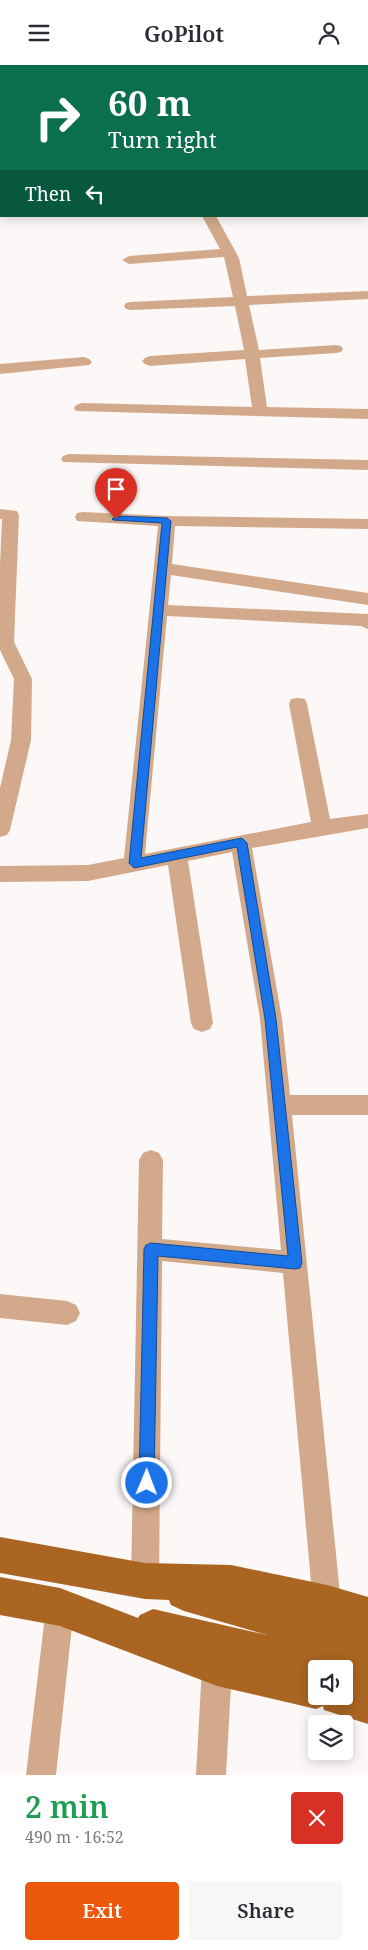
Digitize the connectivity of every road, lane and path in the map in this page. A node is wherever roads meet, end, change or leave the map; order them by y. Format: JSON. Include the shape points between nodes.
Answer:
{"nodes":[{"id":1,"x":210,"y":217,"type":"edge"},
{"id":2,"x":228,"y":252,"type":"junction"},
{"id":3,"x":129,"y":259,"type":"dead end"},
{"id":4,"x":368,"y":295,"type":"edge"},
{"id":5,"x":241,"y":300,"type":"junction"},
{"id":6,"x":131,"y":306,"type":"dead end"},
{"id":7,"x":336,"y":349,"type":"dead end"},
{"id":8,"x":252,"y":354,"type":"junction"},
{"id":9,"x":150,"y":361,"type":"dead end"},
{"id":10,"x":84,"y":362,"type":"dead end"},
{"id":11,"x":0,"y":369,"type":"edge"},
{"id":12,"x":82,"y":408,"type":"dead end"},
{"id":13,"x":260,"y":411,"type":"junction"},
{"id":14,"x":368,"y":414,"type":"edge"},
{"id":15,"x":69,"y":459,"type":"dead end"},
{"id":16,"x":368,"y":465,"type":"edge"},
{"id":17,"x":0,"y":514,"type":"edge"},
{"id":18,"x":82,"y":517,"type":"dead end"},
{"id":19,"x":167,"y":521,"type":"junction"},
{"id":20,"x":368,"y":524,"type":"edge"},
{"id":21,"x":162,"y":568,"type":"junction"},
{"id":22,"x":368,"y":599,"type":"edge"},
{"id":23,"x":158,"y":610,"type":"junction"},
{"id":24,"x":368,"y":623,"type":"edge"},
{"id":25,"x":298,"y":704,"type":"dead end"},
{"id":26,"x":368,"y":821,"type":"edge"},
{"id":27,"x":322,"y":828,"type":"junction"},
{"id":28,"x":0,"y":830,"type":"edge"},
{"id":29,"x":242,"y":843,"type":"junction"},
{"id":30,"x":178,"y":855,"type":"junction"},
{"id":31,"x":134,"y":863,"type":"junction"},
{"id":32,"x":0,"y":874,"type":"edge"},
{"id":33,"x":202,"y":1023,"type":"dead end"},
{"id":34,"x":279,"y":1105,"type":"junction"},
{"id":35,"x":368,"y":1105,"type":"edge"},
{"id":36,"x":151,"y":1160,"type":"dead end"},
{"id":37,"x":151,"y":1249,"type":"junction"},
{"id":38,"x":295,"y":1263,"type":"junction"},
{"id":39,"x":0,"y":1306,"type":"edge"},
{"id":40,"x":67,"y":1313,"type":"dead end"},
{"id":41,"x":0,"y":1555,"type":"edge"},
{"id":42,"x":145,"y":1581,"type":"junction"},
{"id":43,"x":0,"y":1596,"type":"edge"},
{"id":44,"x":60,"y":1607,"type":"junction"},
{"id":45,"x":368,"y":1616,"type":"edge"},
{"id":46,"x":368,"y":1645,"type":"edge"},
{"id":47,"x":325,"y":1660,"type":"edge"},
{"id":48,"x":328,"y":1660,"type":"edge"},
{"id":49,"x":330,"y":1660,"type":"edge"},
{"id":50,"x":331,"y":1660,"type":"edge"},
{"id":51,"x":332,"y":1660,"type":"edge"},
{"id":52,"x":308,"y":1662,"type":"edge"},
{"id":53,"x":217,"y":1667,"type":"junction"},
{"id":54,"x":353,"y":1671,"type":"edge"},
{"id":55,"x":368,"y":1678,"type":"edge"},
{"id":56,"x":353,"y":1688,"type":"edge"},
{"id":57,"x":368,"y":1705,"type":"edge"},
{"id":58,"x":40,"y":1775,"type":"edge"},
{"id":59,"x":211,"y":1775,"type":"edge"}],
"edges":[{"from":1,"to":2,"type":"street"},
{"from":2,"to":3,"type":"street"},
{"from":2,"to":5,"type":"street"},
{"from":4,"to":5,"type":"street"},
{"from":5,"to":6,"type":"street"},
{"from":5,"to":8,"type":"street"},
{"from":7,"to":8,"type":"street"},
{"from":8,"to":9,"type":"street"},
{"from":8,"to":13,"type":"street"},
{"from":10,"to":11,"type":"street"},
{"from":12,"to":13,"type":"street"},
{"from":13,"to":14,"type":"street"},
{"from":15,"to":16,"type":"street"},
{"from":17,"to":28,"type":"street","via":[[11,515],[5,642],[23,679],[21,740]]},
{"from":18,"to":19,"type":"street"},
{"from":19,"to":20,"type":"street"},
{"from":19,"to":21,"type":"street"},
{"from":21,"to":22,"type":"street"},
{"from":21,"to":23,"type":"street"},
{"from":23,"to":24,"type":"street","via":[[368,620]]},
{"from":23,"to":31,"type":"street"},
{"from":25,"to":27,"type":"street"},
{"from":26,"to":27,"type":"street"},
{"from":27,"to":29,"type":"street"},
{"from":29,"to":30,"type":"street"},
{"from":29,"to":34,"type":"street","via":[[270,1019]]},
{"from":30,"to":31,"type":"street"},
{"from":30,"to":33,"type":"street"},
{"from":31,"to":32,"type":"street","via":[[88,873]]},
{"from":34,"to":35,"type":"street"},
{"from":34,"to":38,"type":"street"},
{"from":36,"to":37,"type":"street"},
{"from":37,"to":38,"type":"street"},
{"from":37,"to":42,"type":"street"},
{"from":38,"to":49,"type":"street"},
{"from":39,"to":40,"type":"street"},
{"from":41,"to":42,"type":"main road"},
{"from":42,"to":48,"type":"main road"},
{"from":43,"to":44,"type":"main road"},
{"from":44,"to":47,"type":"main road"},
{"from":44,"to":53,"type":"main road"},
{"from":44,"to":58,"type":"street"},
{"from":45,"to":50,"type":"main road"},
{"from":46,"to":51,"type":"main road"},
{"from":52,"to":53,"type":"main road"},
{"from":53,"to":59,"type":"street"},
{"from":54,"to":55,"type":"main road"},
{"from":56,"to":57,"type":"main road"}]}
